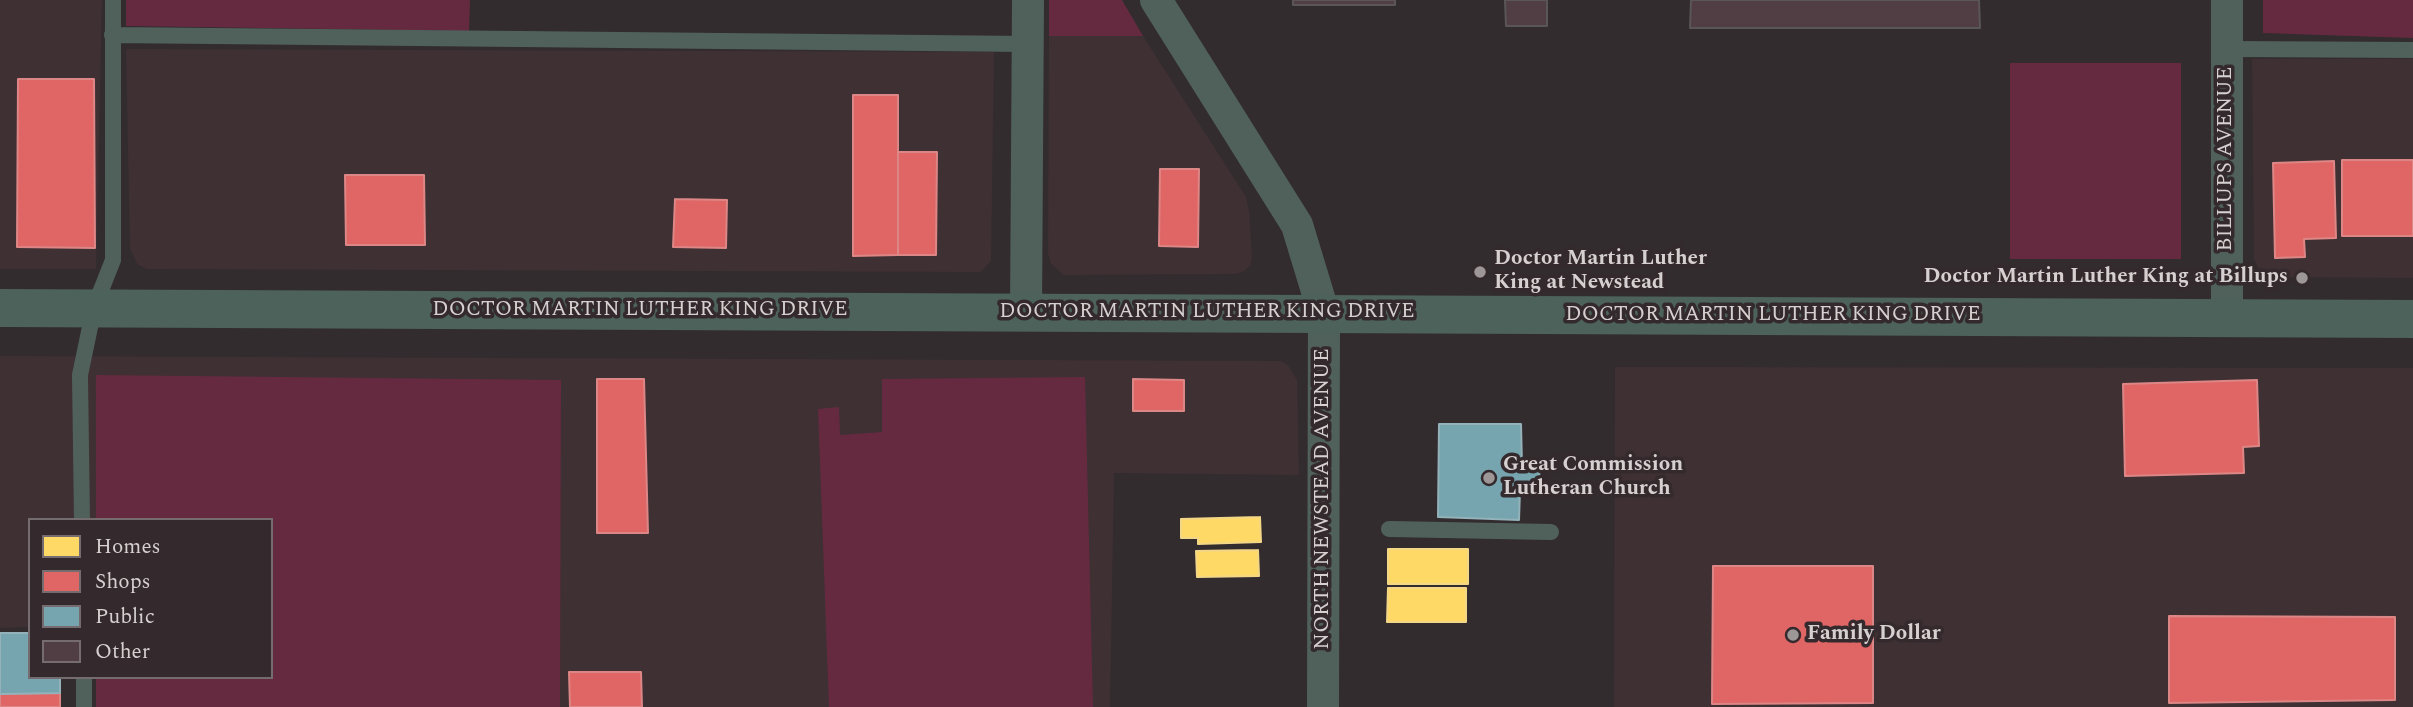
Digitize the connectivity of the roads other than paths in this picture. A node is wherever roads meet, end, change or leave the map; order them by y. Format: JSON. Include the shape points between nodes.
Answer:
{"nodes":[{"id":1,"x":113,"y":0,"type":"edge"},
{"id":2,"x":1028,"y":0,"type":"edge"},
{"id":3,"x":1156,"y":0,"type":"edge"},
{"id":4,"x":2228,"y":0,"type":"edge"},
{"id":5,"x":113,"y":36,"type":"junction"},
{"id":6,"x":1028,"y":44,"type":"junction"},
{"id":7,"x":2227,"y":49,"type":"junction"},
{"id":8,"x":2413,"y":50,"type":"edge"},
{"id":9,"x":0,"y":308,"type":"edge"},
{"id":10,"x":94,"y":308,"type":"junction"},
{"id":11,"x":1026,"y":312,"type":"junction"},
{"id":12,"x":1324,"y":314,"type":"junction"},
{"id":13,"x":2227,"y":318,"type":"junction"},
{"id":14,"x":2413,"y":319,"type":"edge"},
{"id":15,"x":82,"y":518,"type":"edge"},
{"id":16,"x":1389,"y":529,"type":"dead end"},
{"id":17,"x":1551,"y":532,"type":"dead end"},
{"id":18,"x":84,"y":679,"type":"edge"},
{"id":19,"x":84,"y":707,"type":"edge"},
{"id":20,"x":1323,"y":707,"type":"edge"}],
"edges":[{"from":1,"to":5,"type":"lane"},
{"from":2,"to":6,"type":"street"},
{"from":3,"to":12,"type":"street","name":"NORTH NEWSTEAD AVENUE","via":[[1297,225]]},
{"from":4,"to":7,"type":"street","name":"BILLUPS AVENUE"},
{"from":5,"to":6,"type":"lane"},
{"from":5,"to":10,"type":"lane","via":[[114,260]]},
{"from":6,"to":11,"type":"street"},
{"from":7,"to":8,"type":"lane"},
{"from":7,"to":13,"type":"street","name":"BILLUPS AVENUE"},
{"from":9,"to":10,"type":"main road","name":"DOCTOR MARTIN LUTHER KING DRIVE"},
{"from":10,"to":11,"type":"main road","name":"DOCTOR MARTIN LUTHER KING DRIVE"},
{"from":10,"to":15,"type":"lane","via":[[80,375]]},
{"from":11,"to":12,"type":"main road","name":"DOCTOR MARTIN LUTHER KING DRIVE"},
{"from":12,"to":13,"type":"main road","name":"DOCTOR MARTIN LUTHER KING DRIVE"},
{"from":12,"to":20,"type":"street","name":"NORTH NEWSTEAD AVENUE"},
{"from":13,"to":14,"type":"main road","name":"DOCTOR MARTIN LUTHER KING DRIVE"},
{"from":16,"to":17,"type":"lane"},
{"from":18,"to":19,"type":"lane"}]}
